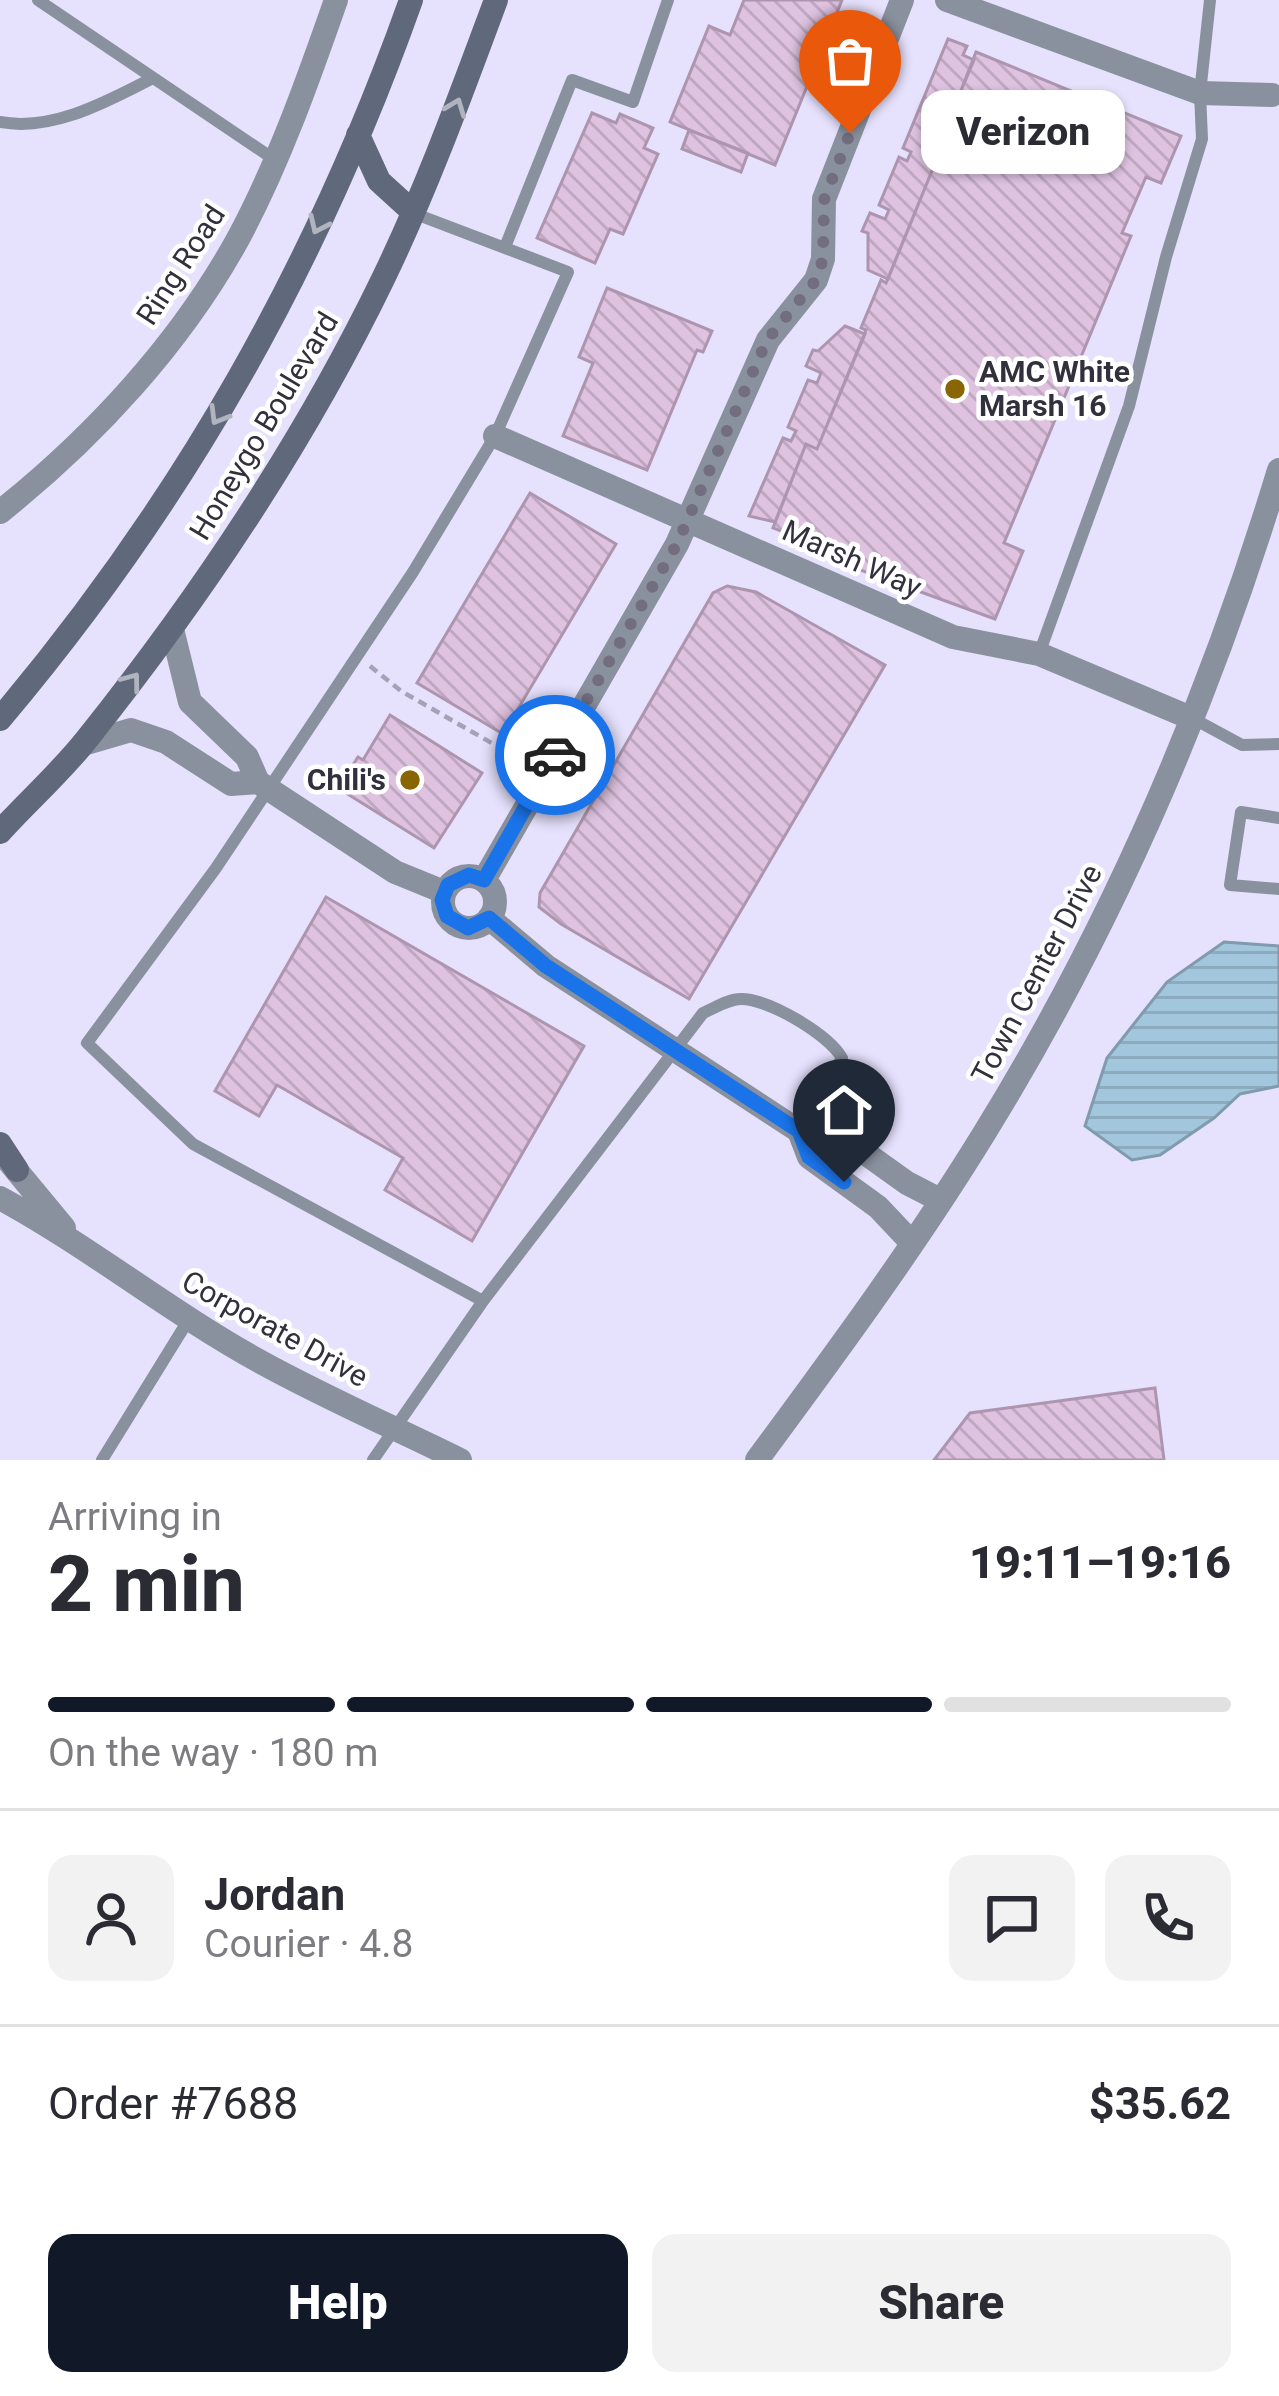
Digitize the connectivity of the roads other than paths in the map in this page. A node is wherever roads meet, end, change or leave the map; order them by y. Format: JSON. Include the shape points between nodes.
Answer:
{"nodes":[{"id":1,"x":38,"y":0,"type":"edge"},
{"id":2,"x":336,"y":0,"type":"edge"},
{"id":3,"x":410,"y":0,"type":"edge"},
{"id":4,"x":496,"y":0,"type":"edge"},
{"id":5,"x":668,"y":0,"type":"edge"},
{"id":6,"x":902,"y":0,"type":"edge"},
{"id":7,"x":947,"y":0,"type":"edge"},
{"id":8,"x":1210,"y":0,"type":"edge"},
{"id":9,"x":153,"y":78,"type":"junction"},
{"id":10,"x":1200,"y":93,"type":"junction"},
{"id":11,"x":1272,"y":95,"type":"dead end"},
{"id":12,"x":0,"y":122,"type":"edge"},
{"id":13,"x":358,"y":135,"type":"junction"},
{"id":14,"x":276,"y":161,"type":"junction"},
{"id":15,"x":413,"y":212,"type":"junction"},
{"id":16,"x":505,"y":247,"type":"junction"},
{"id":17,"x":495,"y":436,"type":"junction"},
{"id":18,"x":1279,"y":470,"type":"edge"},
{"id":19,"x":0,"y":512,"type":"edge"},
{"id":20,"x":689,"y":519,"type":"junction"},
{"id":21,"x":172,"y":629,"type":"junction"},
{"id":22,"x":1039,"y":654,"type":"junction"},
{"id":23,"x":52,"y":658,"type":"junction"},
{"id":24,"x":1191,"y":718,"type":"junction"},
{"id":25,"x":0,"y":719,"type":"edge"},
{"id":26,"x":0,"y":735,"type":"edge"},
{"id":27,"x":83,"y":744,"type":"junction"},
{"id":28,"x":1279,"y":744,"type":"edge"},
{"id":29,"x":263,"y":785,"type":"junction"},
{"id":30,"x":1279,"y":818,"type":"edge"},
{"id":31,"x":0,"y":832,"type":"edge"},
{"id":32,"x":484,"y":880,"type":"junction"},
{"id":33,"x":1279,"y":889,"type":"edge"},
{"id":34,"x":444,"y":892,"type":"junction"},
{"id":35,"x":489,"y":918,"type":"junction"},
{"id":36,"x":673,"y":1049,"type":"junction"},
{"id":37,"x":799,"y":1131,"type":"junction"},
{"id":38,"x":6,"y":1155,"type":"edge"},
{"id":39,"x":0,"y":1198,"type":"edge"},
{"id":40,"x":940,"y":1200,"type":"junction"},
{"id":41,"x":70,"y":1237,"type":"junction"},
{"id":42,"x":912,"y":1243,"type":"junction"},
{"id":43,"x":483,"y":1301,"type":"junction"},
{"id":44,"x":189,"y":1319,"type":"junction"},
{"id":45,"x":397,"y":1429,"type":"junction"},
{"id":46,"x":102,"y":1460,"type":"edge"},
{"id":47,"x":374,"y":1460,"type":"edge"},
{"id":48,"x":460,"y":1460,"type":"edge"},
{"id":49,"x":757,"y":1460,"type":"edge"}],
"edges":[{"from":1,"to":9,"type":"lane"},
{"from":2,"to":14,"type":"street","name":"Ring Road"},
{"from":3,"to":13,"type":"main road","name":"Honeygo Boulevard"},
{"from":15,"to":4,"type":"main road","name":"Honeygo Boulevard","one_way":true},
{"from":5,"to":16,"type":"lane","via":[[633,102],[572,80]]},
{"from":6,"to":20,"type":"street","via":[[824,200],[816,280],[764,347]]},
{"from":7,"to":10,"type":"street"},
{"from":8,"to":10,"type":"lane"},
{"from":9,"to":12,"type":"lane","via":[[76,114]]},
{"from":9,"to":14,"type":"lane"},
{"from":10,"to":11,"type":"street"},
{"from":10,"to":22,"type":"lane","via":[[1202,140],[1129,406]]},
{"from":13,"to":15,"type":"main road","via":[[379,182]]},
{"from":13,"to":23,"type":"main road","name":"Honeygo Boulevard","one_way":true,"via":[[219,416]]},
{"from":14,"to":19,"type":"street","name":"Ring Road","via":[[237,240],[172,337],[72,449]]},
{"from":15,"to":16,"type":"lane"},
{"from":15,"to":21,"type":"main road","name":"Honeygo Boulevard","via":[[320,400]]},
{"from":16,"to":17,"type":"lane","via":[[568,272]]},
{"from":17,"to":20,"type":"street","name":"Marsh Way"},
{"from":17,"to":29,"type":"lane","via":[[413,572]]},
{"from":18,"to":24,"type":"street","name":"Town Center Drive"},
{"from":20,"to":22,"type":"street","name":"Marsh Way","via":[[953,637]]},
{"from":20,"to":32,"type":"street"},
{"from":27,"to":21,"type":"main road","name":"Honeygo Boulevard","one_way":true},
{"from":21,"to":29,"type":"street","via":[[190,702],[247,757]]},
{"from":22,"to":24,"type":"street","name":"Marsh Way"},
{"from":23,"to":25,"type":"main road","name":"Honeygo Boulevard"},
{"from":23,"to":26,"type":"main road"},
{"from":24,"to":28,"type":"lane","via":[[1241,745]]},
{"from":24,"to":40,"type":"street","name":"Town Center Drive","via":[[1104,916]]},
{"from":27,"to":29,"type":"street","via":[[131,730],[166,742],[230,784]]},
{"from":27,"to":31,"type":"main road","name":"Honeygo Boulevard"},
{"from":29,"to":34,"type":"street","via":[[394,872]]},
{"from":29,"to":43,"type":"lane","via":[[216,868],[87,1043],[193,1144]]},
{"from":30,"to":33,"type":"lane","via":[[1241,812],[1230,885]]},
{"from":32,"to":34,"type":"street","via":[[461,876]]},
{"from":32,"to":35,"type":"street","via":[[494,893]]},
{"from":34,"to":35,"type":"street","via":[[443,909],[459,927]]},
{"from":35,"to":36,"type":"street","via":[[546,966]]},
{"from":36,"to":37,"type":"street"},
{"from":36,"to":37,"type":"lane","via":[[704,1013],[735,999],[764,1002],[834,1045],[842,1058]]},
{"from":36,"to":43,"type":"lane"},
{"from":37,"to":40,"type":"street","via":[[830,1128]]},
{"from":37,"to":42,"type":"street","via":[[809,1157]]},
{"from":38,"to":41,"type":"street","name":"Corporate Drive"},
{"from":39,"to":41,"type":"street","name":"Corporate Drive"},
{"from":40,"to":42,"type":"street","name":"Town Center Drive"},
{"from":41,"to":44,"type":"street","name":"Corporate Drive"},
{"from":42,"to":49,"type":"street","name":"Town Center Drive"},
{"from":43,"to":45,"type":"lane"},
{"from":44,"to":45,"type":"street","name":"Corporate Drive"},
{"from":44,"to":46,"type":"lane"},
{"from":45,"to":47,"type":"lane"},
{"from":45,"to":48,"type":"street","name":"Corporate Drive"}]}
